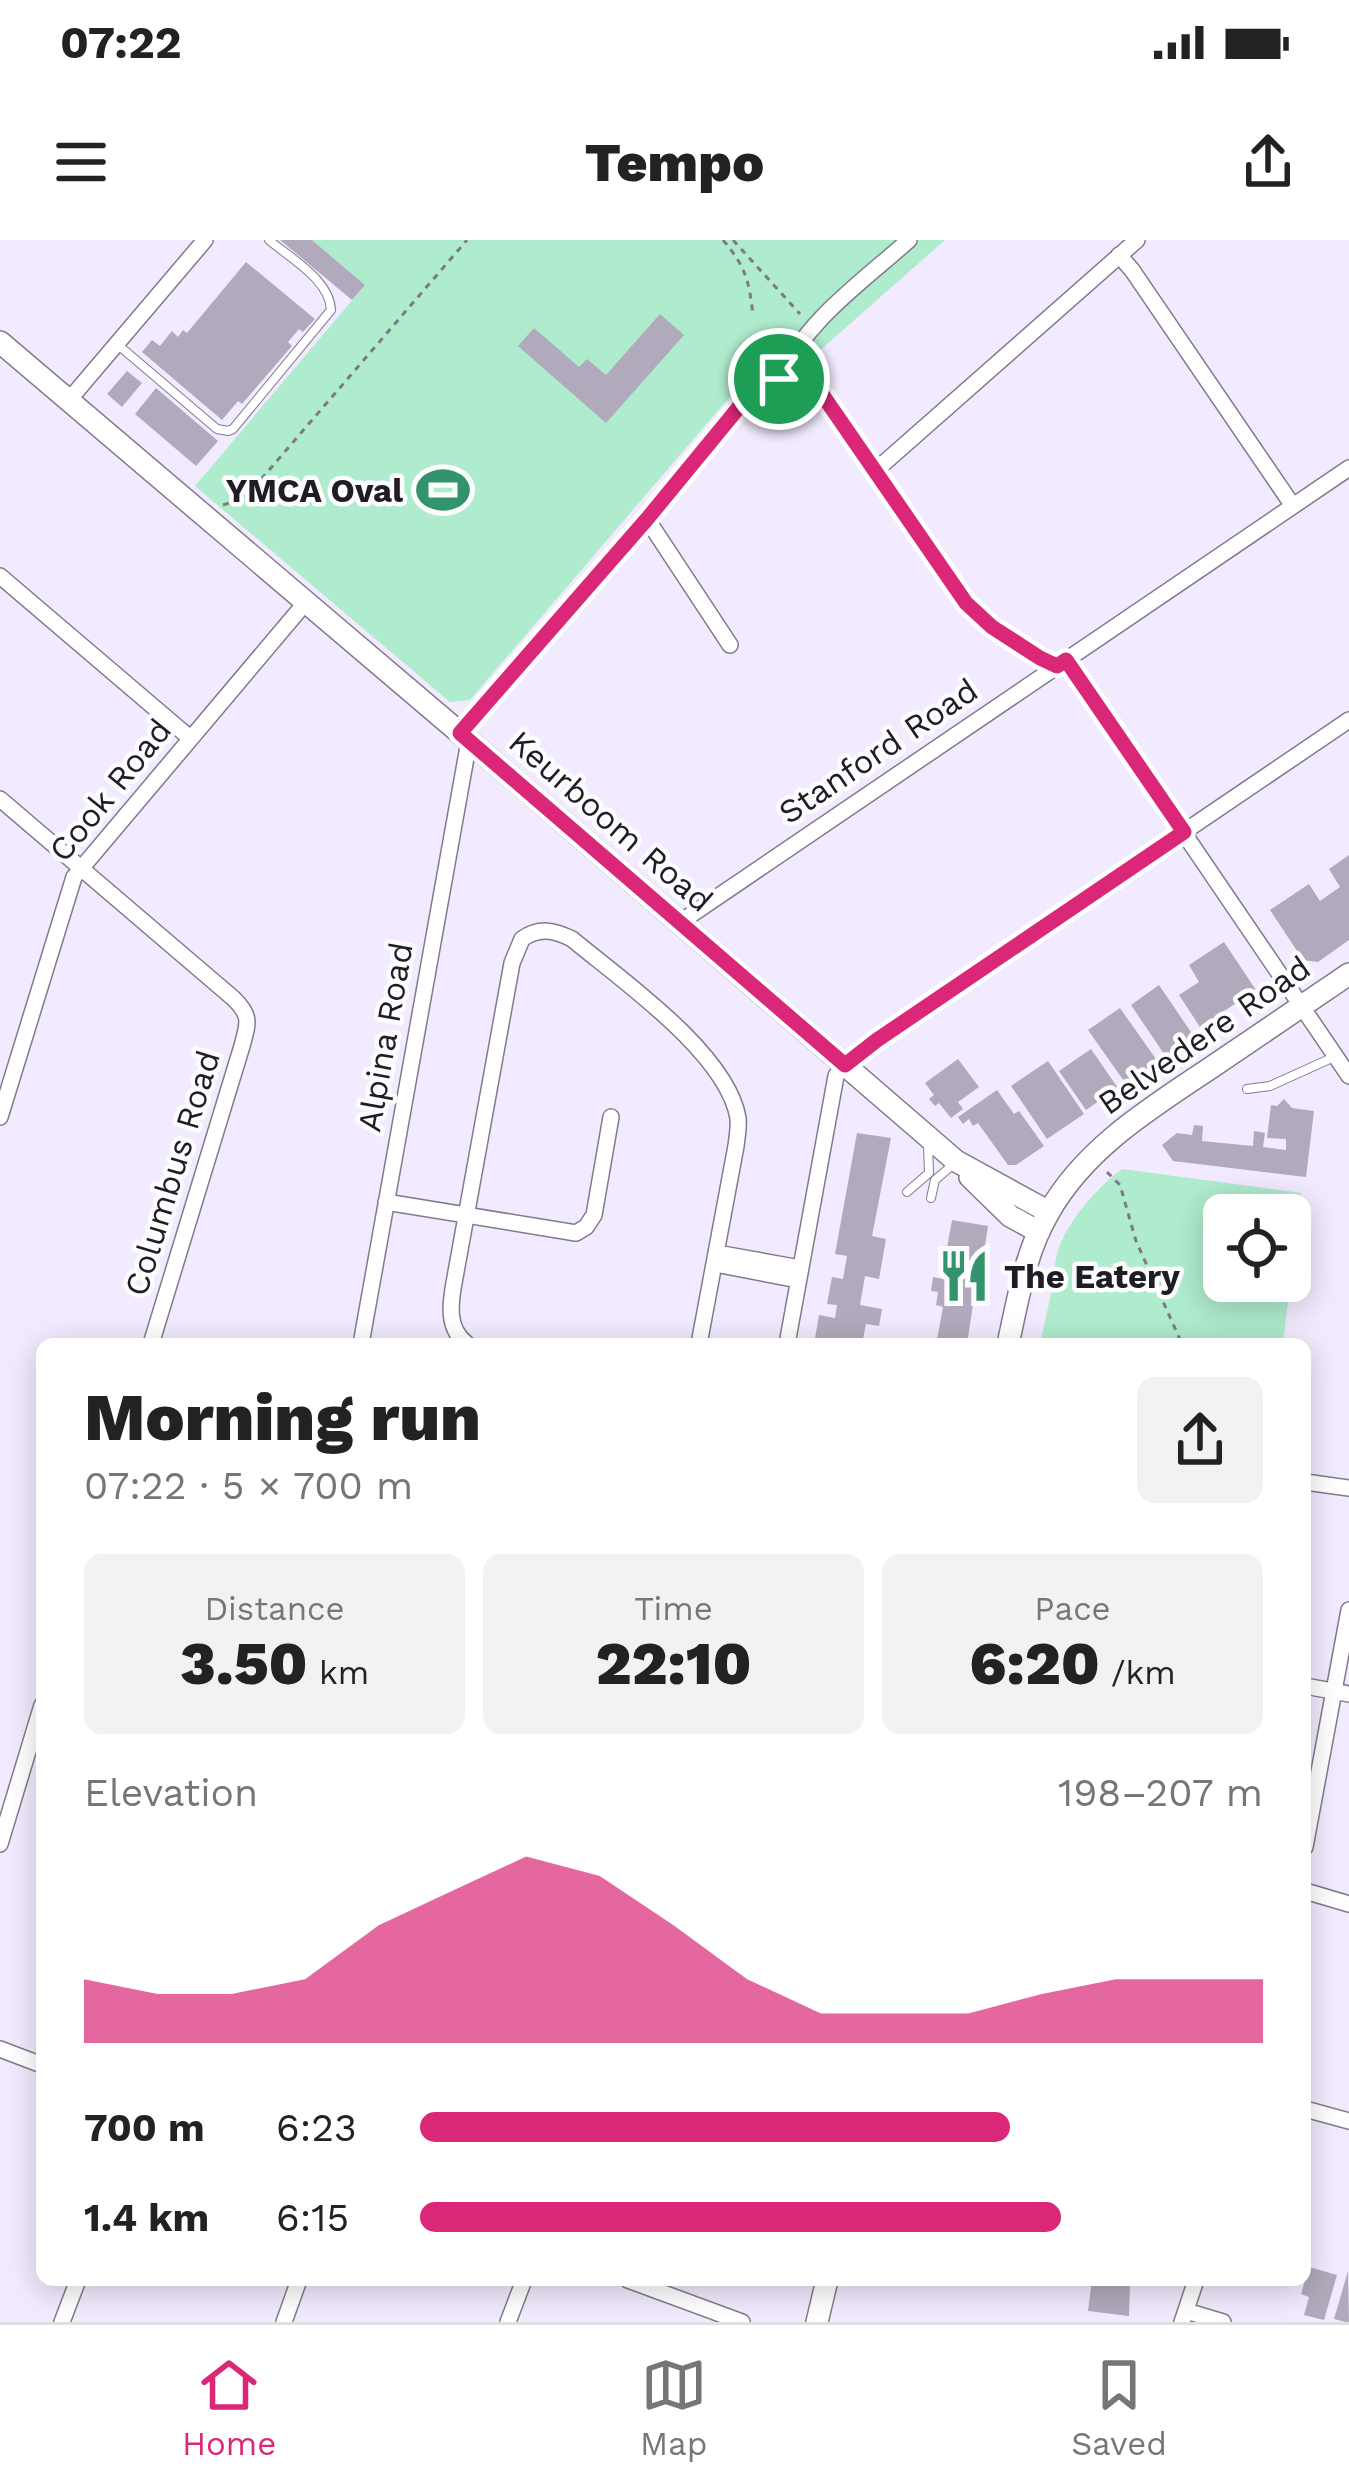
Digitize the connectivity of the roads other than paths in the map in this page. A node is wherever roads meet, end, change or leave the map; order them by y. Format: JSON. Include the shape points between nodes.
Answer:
{"nodes":[{"id":1,"x":205,"y":240,"type":"edge"},
{"id":2,"x":269,"y":240,"type":"edge"},
{"id":3,"x":909,"y":240,"type":"edge"},
{"id":4,"x":1136,"y":240,"type":"edge"},
{"id":5,"x":1119,"y":255,"type":"junction"},
{"id":6,"x":117,"y":344,"type":"junction"},
{"id":7,"x":3,"y":350,"type":"edge"},
{"id":8,"x":779,"y":379,"type":"junction"},
{"id":9,"x":69,"y":400,"type":"junction"},
{"id":10,"x":1349,"y":468,"type":"edge"},
{"id":11,"x":875,"y":471,"type":"junction"},
{"id":12,"x":1293,"y":506,"type":"junction"},
{"id":13,"x":647,"y":519,"type":"junction"},
{"id":14,"x":0,"y":576,"type":"edge"},
{"id":15,"x":306,"y":602,"type":"junction"},
{"id":16,"x":730,"y":645,"type":"dead end"},
{"id":17,"x":1061,"y":663,"type":"junction"},
{"id":18,"x":1349,"y":720,"type":"edge"},
{"id":19,"x":465,"y":737,"type":"junction"},
{"id":20,"x":190,"y":739,"type":"junction"},
{"id":21,"x":0,"y":799,"type":"edge"},
{"id":22,"x":1184,"y":832,"type":"junction"},
{"id":23,"x":81,"y":868,"type":"junction"},
{"id":24,"x":679,"y":922,"type":"junction"},
{"id":25,"x":1349,"y":974,"type":"edge"},
{"id":26,"x":1302,"y":1006,"type":"junction"},
{"id":27,"x":1336,"y":1056,"type":"junction"},
{"id":28,"x":845,"y":1065,"type":"junction"},
{"id":29,"x":1349,"y":1076,"type":"edge"},
{"id":30,"x":1247,"y":1089,"type":"dead end"},
{"id":31,"x":611,"y":1117,"type":"dead end"},
{"id":32,"x":0,"y":1118,"type":"edge"},
{"id":33,"x":920,"y":1130,"type":"junction"},
{"id":34,"x":958,"y":1163,"type":"junction"},
{"id":35,"x":907,"y":1192,"type":"dead end"},
{"id":36,"x":931,"y":1198,"type":"dead end"},
{"id":37,"x":386,"y":1202,"type":"junction"},
{"id":38,"x":466,"y":1216,"type":"junction"},
{"id":39,"x":1044,"y":1222,"type":"junction"},
{"id":40,"x":716,"y":1258,"type":"junction"},
{"id":41,"x":799,"y":1274,"type":"junction"},
{"id":42,"x":154,"y":1338,"type":"edge"},
{"id":43,"x":362,"y":1338,"type":"edge"},
{"id":44,"x":461,"y":1338,"type":"edge"},
{"id":45,"x":700,"y":1338,"type":"edge"},
{"id":46,"x":788,"y":1338,"type":"edge"},
{"id":47,"x":1009,"y":1338,"type":"edge"},
{"id":48,"x":1311,"y":1483,"type":"edge"},
{"id":49,"x":1349,"y":1488,"type":"edge"},
{"id":50,"x":1349,"y":1610,"type":"edge"},
{"id":51,"x":1311,"y":1687,"type":"edge"},
{"id":52,"x":1341,"y":1692,"type":"edge"},
{"id":53,"x":36,"y":1725,"type":"edge"},
{"id":54,"x":1311,"y":1821,"type":"edge"},
{"id":55,"x":0,"y":1844,"type":"edge"},
{"id":56,"x":1311,"y":1893,"type":"edge"},
{"id":57,"x":1349,"y":1904,"type":"edge"},
{"id":58,"x":0,"y":2049,"type":"edge"},
{"id":59,"x":36,"y":2063,"type":"edge"},
{"id":60,"x":1311,"y":2110,"type":"edge"},
{"id":61,"x":1349,"y":2121,"type":"edge"},
{"id":62,"x":76,"y":2286,"type":"edge"},
{"id":63,"x":297,"y":2286,"type":"edge"},
{"id":64,"x":522,"y":2286,"type":"edge"},
{"id":65,"x":644,"y":2286,"type":"edge"},
{"id":66,"x":826,"y":2286,"type":"edge"},
{"id":67,"x":1194,"y":2286,"type":"edge"},
{"id":68,"x":1184,"y":2316,"type":"edge"},
{"id":69,"x":62,"y":2322,"type":"edge"},
{"id":70,"x":284,"y":2322,"type":"edge"},
{"id":71,"x":508,"y":2322,"type":"edge"},
{"id":72,"x":742,"y":2322,"type":"edge"},
{"id":73,"x":817,"y":2322,"type":"edge"},
{"id":74,"x":1223,"y":2322,"type":"edge"}],
"edges":[{"from":1,"to":6,"type":"street"},
{"from":2,"to":6,"type":"lane","via":[[327,291],[332,310],[233,428],[215,427]]},
{"from":3,"to":8,"type":"street","via":[[803,337]]},
{"from":4,"to":5,"type":"street"},
{"from":5,"to":11,"type":"street"},
{"from":5,"to":12,"type":"street"},
{"from":6,"to":9,"type":"street"},
{"from":7,"to":9,"type":"main road","name":"Keurboom Road"},
{"from":8,"to":11,"type":"street","via":[[801,381],[824,397]]},
{"from":8,"to":13,"type":"street","via":[[749,395]]},
{"from":9,"to":15,"type":"main road","name":"Keurboom Road"},
{"from":10,"to":12,"type":"street","name":"Stanford Road"},
{"from":11,"to":17,"type":"street","via":[[966,603],[1040,658]]},
{"from":12,"to":17,"type":"street","name":"Stanford Road"},
{"from":13,"to":16,"type":"street"},
{"from":13,"to":19,"type":"street"},
{"from":14,"to":20,"type":"street"},
{"from":15,"to":19,"type":"main road","name":"Keurboom Road"},
{"from":15,"to":20,"type":"street","name":"Cook Road"},
{"from":17,"to":22,"type":"street"},
{"from":17,"to":24,"type":"street","name":"Stanford Road"},
{"from":18,"to":22,"type":"street"},
{"from":19,"to":24,"type":"main road","name":"Keurboom Road"},
{"from":19,"to":37,"type":"street","name":"Alpina Road"},
{"from":20,"to":23,"type":"street","name":"Cook Road"},
{"from":21,"to":23,"type":"street"},
{"from":22,"to":26,"type":"street"},
{"from":22,"to":28,"type":"street"},
{"from":23,"to":32,"type":"street","name":"Cook Road"},
{"from":23,"to":42,"type":"street","name":"Columbus Road","via":[[248,1018]]},
{"from":24,"to":28,"type":"main road","name":"Keurboom Road"},
{"from":25,"to":26,"type":"main road","name":"Belvedere Road"},
{"from":26,"to":27,"type":"street"},
{"from":26,"to":39,"type":"main road","name":"Belvedere Road","via":[[1118,1132]]},
{"from":27,"to":29,"type":"street"},
{"from":27,"to":30,"type":"lane"},
{"from":28,"to":33,"type":"main road","name":"Keurboom Road"},
{"from":28,"to":41,"type":"street","via":[[836,1076]]},
{"from":31,"to":38,"type":"street","via":[[594,1215],[581,1231]]},
{"from":33,"to":34,"type":"main road","name":"Keurboom Road"},
{"from":33,"to":35,"type":"lane","via":[[929,1173]]},
{"from":34,"to":36,"type":"lane","via":[[935,1180]]},
{"from":34,"to":39,"type":"main road","name":"Keurboom Road"},
{"from":37,"to":38,"type":"street"},
{"from":37,"to":43,"type":"street","name":"Alpina Road"},
{"from":38,"to":40,"type":"street","via":[[512,963],[522,939],[554,932],[677,1028],[724,1085],[738,1126]]},
{"from":38,"to":44,"type":"street","via":[[451,1312]]},
{"from":39,"to":47,"type":"main road","name":"Belvedere Road"},
{"from":40,"to":41,"type":"street"},
{"from":40,"to":45,"type":"street"},
{"from":41,"to":46,"type":"street"},
{"from":48,"to":49,"type":"street"},
{"from":50,"to":52,"type":"street"},
{"from":51,"to":52,"type":"street"},
{"from":52,"to":54,"type":"street"},
{"from":53,"to":55,"type":"street"},
{"from":56,"to":57,"type":"street"},
{"from":58,"to":59,"type":"street"},
{"from":60,"to":61,"type":"street"},
{"from":62,"to":69,"type":"street"},
{"from":63,"to":70,"type":"street"},
{"from":64,"to":71,"type":"street"},
{"from":65,"to":72,"type":"street"},
{"from":66,"to":73,"type":"main road"},
{"from":67,"to":68,"type":"street"},
{"from":68,"to":74,"type":"street"}]}
